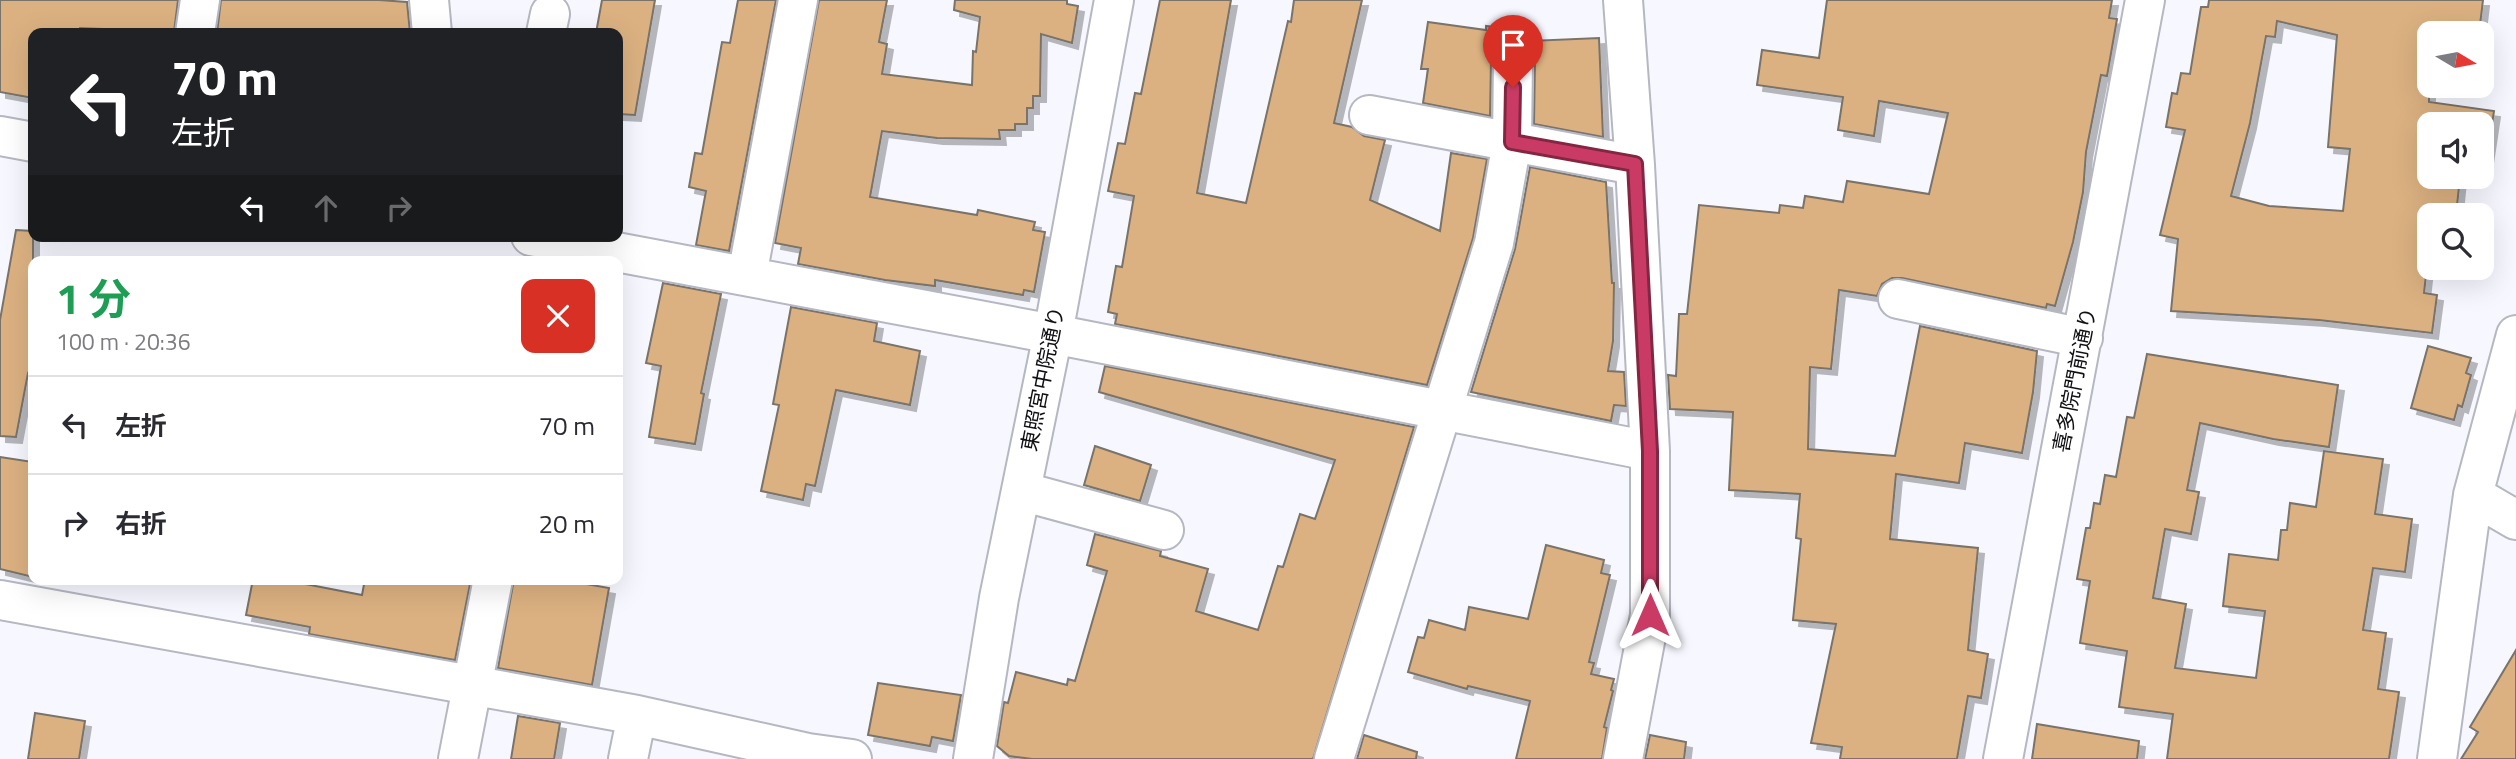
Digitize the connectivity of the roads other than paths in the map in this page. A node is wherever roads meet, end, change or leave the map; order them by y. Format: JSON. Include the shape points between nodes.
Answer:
{"nodes":[{"id":1,"x":200,"y":0,"type":"edge"},
{"id":2,"x":429,"y":0,"type":"edge"},
{"id":3,"x":799,"y":0,"type":"edge"},
{"id":4,"x":1114,"y":0,"type":"edge"},
{"id":5,"x":1623,"y":0,"type":"edge"},
{"id":6,"x":2146,"y":0,"type":"edge"},
{"id":7,"x":196,"y":28,"type":"edge"},
{"id":8,"x":432,"y":28,"type":"edge"},
{"id":9,"x":1513,"y":60,"type":"dead end"},
{"id":10,"x":1369,"y":115,"type":"dead end"},
{"id":11,"x":0,"y":136,"type":"edge"},
{"id":12,"x":28,"y":141,"type":"edge"},
{"id":13,"x":1512,"y":142,"type":"junction"},
{"id":14,"x":1635,"y":164,"type":"junction"},
{"id":15,"x":547,"y":246,"type":"edge"},
{"id":16,"x":614,"y":256,"type":"edge"},
{"id":17,"x":623,"y":257,"type":"edge"},
{"id":18,"x":747,"y":276,"type":"junction"},
{"id":19,"x":1898,"y":299,"type":"dead end"},
{"id":20,"x":1053,"y":334,"type":"junction"},
{"id":21,"x":2516,"y":335,"type":"edge"},
{"id":22,"x":2082,"y":338,"type":"junction"},
{"id":23,"x":1441,"y":410,"type":"junction"},
{"id":24,"x":1650,"y":451,"type":"junction"},
{"id":25,"x":1021,"y":491,"type":"junction"},
{"id":26,"x":2473,"y":495,"type":"junction"},
{"id":27,"x":2516,"y":520,"type":"edge"},
{"id":28,"x":1164,"y":530,"type":"dead end"},
{"id":29,"x":492,"y":585,"type":"edge"},
{"id":30,"x":0,"y":600,"type":"edge"},
{"id":31,"x":472,"y":685,"type":"junction"},
{"id":32,"x":637,"y":715,"type":"junction"},
{"id":33,"x":458,"y":759,"type":"edge"},
{"id":34,"x":628,"y":759,"type":"edge"},
{"id":35,"x":852,"y":759,"type":"edge"},
{"id":36,"x":973,"y":759,"type":"edge"},
{"id":37,"x":1334,"y":759,"type":"edge"},
{"id":38,"x":1623,"y":759,"type":"edge"},
{"id":39,"x":2003,"y":759,"type":"edge"},
{"id":40,"x":2437,"y":759,"type":"edge"}],
"edges":[{"from":1,"to":7,"type":"street"},
{"from":2,"to":8,"type":"street"},
{"from":3,"to":18,"type":"street"},
{"from":4,"to":20,"type":"street","name":"東照宮中院通り"},
{"from":5,"to":14,"type":"street"},
{"from":6,"to":22,"type":"street","name":"喜多院門前通り"},
{"from":9,"to":13,"type":"street"},
{"from":10,"to":13,"type":"street"},
{"from":11,"to":12,"type":"street"},
{"from":13,"to":14,"type":"street"},
{"from":13,"to":23,"type":"street","via":[[1494,243]]},
{"from":14,"to":24,"type":"street"},
{"from":15,"to":16,"type":"street"},
{"from":17,"to":18,"type":"street"},
{"from":18,"to":20,"type":"street"},
{"from":19,"to":22,"type":"street"},
{"from":20,"to":23,"type":"street"},
{"from":20,"to":25,"type":"street","name":"東照宮中院通り"},
{"from":21,"to":26,"type":"street"},
{"from":22,"to":39,"type":"street","name":"喜多院門前通り"},
{"from":23,"to":24,"type":"street"},
{"from":23,"to":37,"type":"street"},
{"from":24,"to":38,"type":"street","via":[[1650,615]]},
{"from":25,"to":28,"type":"street"},
{"from":25,"to":36,"type":"street","name":"東照宮中院通り"},
{"from":26,"to":27,"type":"street"},
{"from":26,"to":40,"type":"street"},
{"from":29,"to":31,"type":"street"},
{"from":30,"to":31,"type":"street"},
{"from":31,"to":32,"type":"street"},
{"from":31,"to":33,"type":"street"},
{"from":32,"to":34,"type":"street"},
{"from":32,"to":35,"type":"street"}]}
